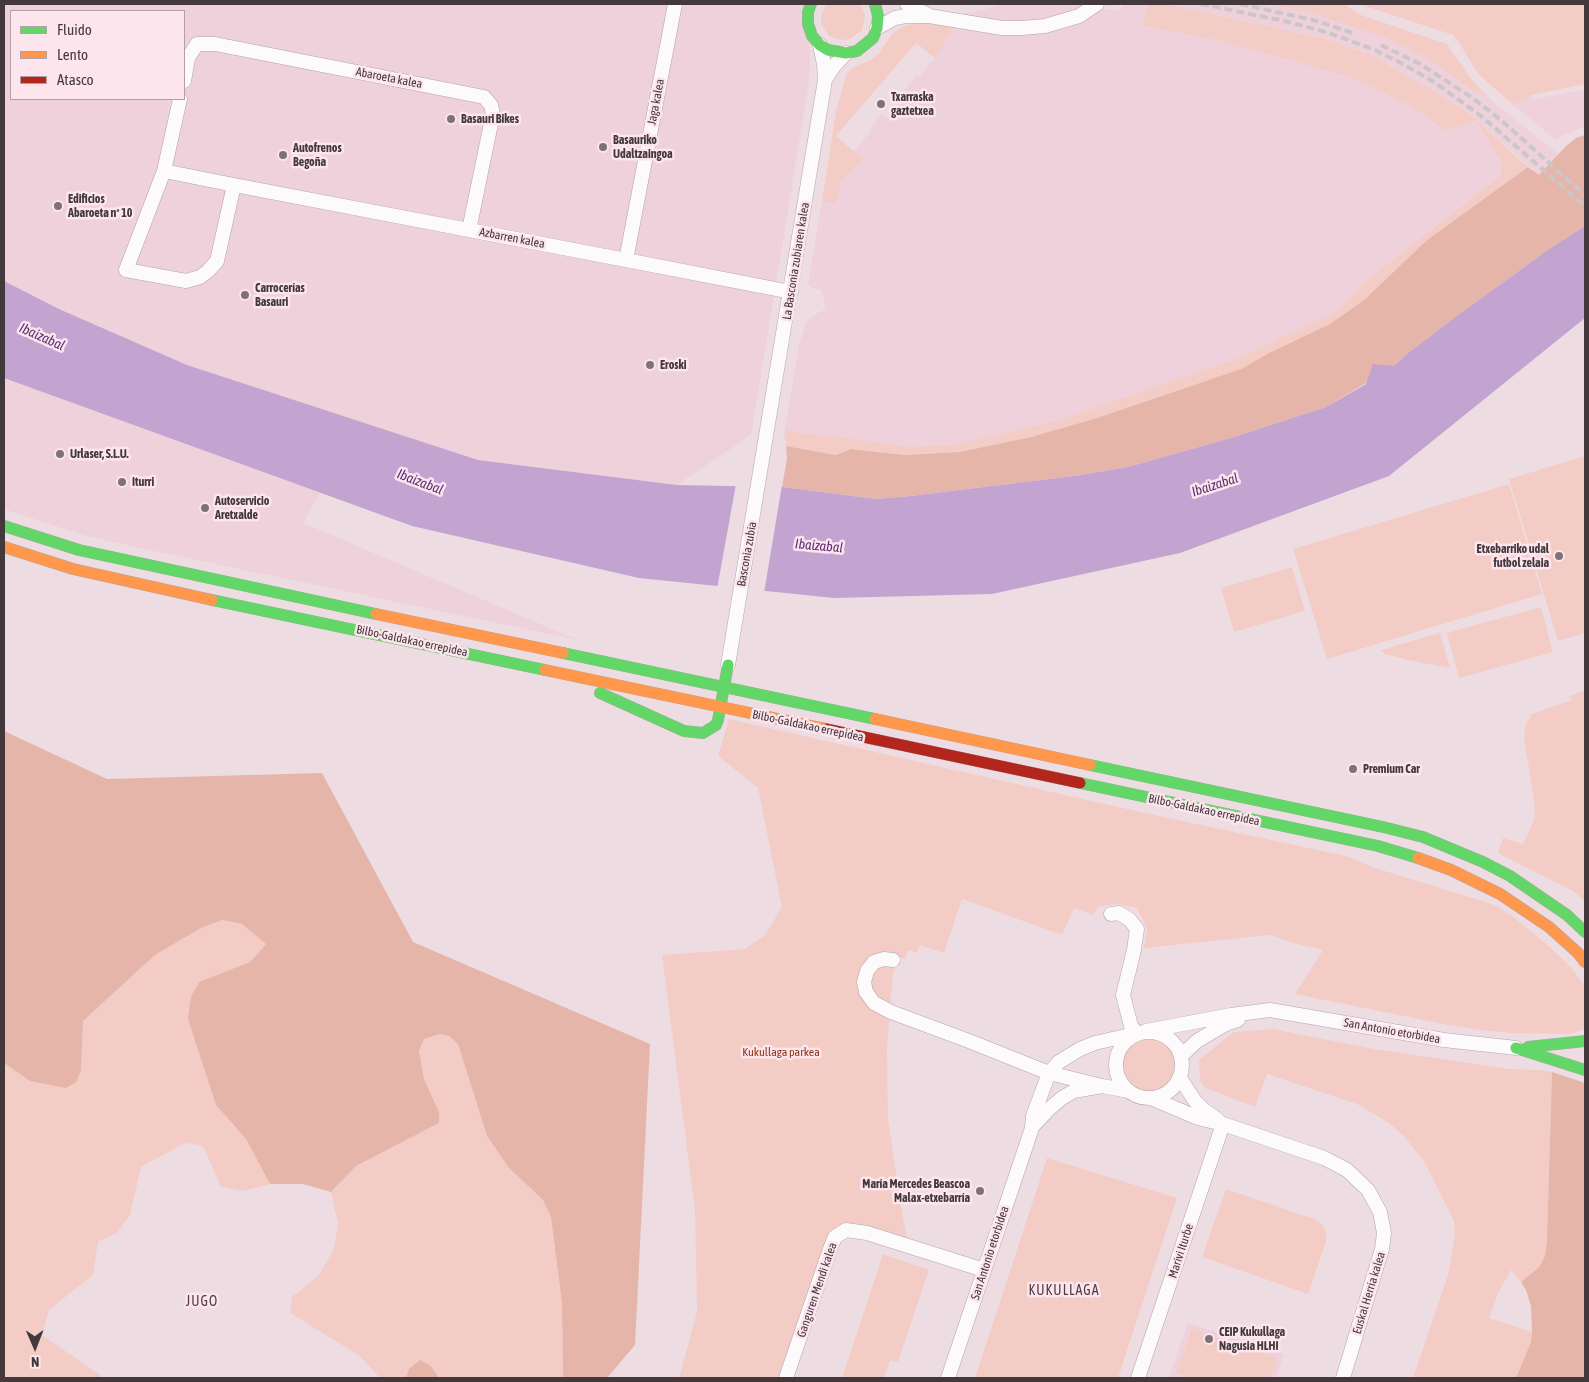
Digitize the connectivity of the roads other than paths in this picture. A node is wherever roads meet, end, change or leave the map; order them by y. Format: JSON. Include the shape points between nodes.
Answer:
{"nodes":[{"id":1,"x":675,"y":4,"type":"edge"},
{"id":2,"x":798,"y":4,"type":"edge"},
{"id":3,"x":875,"y":4,"type":"edge"},
{"id":4,"x":907,"y":4,"type":"edge"},
{"id":5,"x":1095,"y":5,"type":"edge"},
{"id":6,"x":809,"y":8,"type":"edge"},
{"id":7,"x":929,"y":16,"type":"junction"},
{"id":8,"x":877,"y":28,"type":"junction"},
{"id":9,"x":820,"y":45,"type":"junction"},
{"id":10,"x":846,"y":53,"type":"junction"},
{"id":11,"x":185,"y":75,"type":"edge"},
{"id":12,"x":825,"y":80,"type":"junction"},
{"id":13,"x":180,"y":100,"type":"edge"},
{"id":14,"x":164,"y":171,"type":"junction"},
{"id":15,"x":234,"y":185,"type":"junction"},
{"id":16,"x":469,"y":230,"type":"junction"},
{"id":17,"x":626,"y":260,"type":"junction"},
{"id":18,"x":791,"y":292,"type":"junction"},
{"id":19,"x":766,"y":442,"type":"joint"},
{"id":20,"x":4,"y":526,"type":"edge"},
{"id":21,"x":4,"y":548,"type":"edge"},
{"id":22,"x":491,"y":658,"type":"junction"},
{"id":23,"x":728,"y":665,"type":"junction"},
{"id":24,"x":724,"y":687,"type":"junction"},
{"id":25,"x":720,"y":707,"type":"junction"},
{"id":26,"x":987,"y":744,"type":"junction"},
{"id":27,"x":1112,"y":914,"type":"dead end"},
{"id":28,"x":1585,"y":932,"type":"edge"},
{"id":29,"x":894,"y":960,"type":"dead end"},
{"id":30,"x":1585,"y":962,"type":"edge"},
{"id":31,"x":1270,"y":1010,"type":"junction"},
{"id":32,"x":1139,"y":1033,"type":"junction"},
{"id":33,"x":1585,"y":1041,"type":"edge"},
{"id":34,"x":1516,"y":1048,"type":"junction"},
{"id":35,"x":1181,"y":1056,"type":"junction"},
{"id":36,"x":1585,"y":1070,"type":"edge"},
{"id":37,"x":1050,"y":1073,"type":"junction"},
{"id":38,"x":1180,"y":1078,"type":"junction"},
{"id":39,"x":1102,"y":1086,"type":"junction"},
{"id":40,"x":1129,"y":1091,"type":"junction"},
{"id":41,"x":1151,"y":1098,"type":"junction"},
{"id":42,"x":1223,"y":1124,"type":"junction"},
{"id":43,"x":1032,"y":1128,"type":"junction"},
{"id":44,"x":984,"y":1270,"type":"junction"},
{"id":45,"x":786,"y":1378,"type":"edge"},
{"id":46,"x":948,"y":1378,"type":"edge"},
{"id":47,"x":1138,"y":1378,"type":"edge"},
{"id":48,"x":1343,"y":1378,"type":"edge"}],
"edges":[{"from":1,"to":17,"type":"street","name":"Jaga kalea"},
{"from":2,"to":6,"type":"main road"},
{"from":3,"to":8,"type":"main road"},
{"from":4,"to":7,"type":"street"},
{"from":5,"to":7,"type":"street","via":[[1062,22],[1022,28]]},
{"from":6,"to":9,"type":"main road","via":[[808,24]]},
{"from":7,"to":8,"type":"street","via":[[895,18]]},
{"from":8,"to":10,"type":"main road","via":[[866,45]]},
{"from":9,"to":10,"type":"main road"},
{"from":9,"to":12,"type":"street","name":"La Basconia zubiaren kalea"},
{"from":10,"to":12,"type":"street","name":"La Basconia zubiaren kalea"},
{"from":11,"to":16,"type":"street","name":"Abaroeta kalea","via":[[188,58],[197,44],[215,44],[484,97],[493,114]]},
{"from":12,"to":18,"type":"street","name":"La Basconia zubiaren kalea"},
{"from":13,"to":14,"type":"street"},
{"from":14,"to":15,"type":"street","name":"Azbarren kalea"},
{"from":14,"to":15,"type":"street","via":[[126,270],[186,280],[200,277],[208,271],[217,261]]},
{"from":15,"to":16,"type":"street","name":"Azbarren kalea"},
{"from":16,"to":17,"type":"street","name":"Azbarren kalea"},
{"from":17,"to":18,"type":"street","name":"Azbarren kalea"},
{"from":18,"to":19,"type":"street","name":"La Basconia zubiaren kalea"},
{"from":19,"to":23,"type":"street","name":"Basconia zubia"},
{"from":20,"to":24,"type":"main road","name":"Bilbo-Galdakao errepidea","via":[[79,550],[132,562]]},
{"from":21,"to":22,"type":"main road","name":"Bilbo-Galdakao errepidea","via":[[118,580]]},
{"from":22,"to":25,"type":"main road","name":"Bilbo-Galdakao errepidea"},
{"from":22,"to":25,"type":"main road","via":[[593,690],[695,734],[716,725]]},
{"from":23,"to":24,"type":"main road"},
{"from":23,"to":26,"type":"main road","via":[[741,677],[764,685],[952,724]]},
{"from":24,"to":25,"type":"main road"},
{"from":24,"to":26,"type":"main road","name":"Bilbo-Galdakao errepidea"},
{"from":25,"to":30,"type":"main road","name":"Bilbo-Galdakao errepidea","via":[[1378,846],[1416,857],[1452,870],[1500,894],[1549,927]]},
{"from":26,"to":28,"type":"main road","name":"Bilbo-Galdakao errepidea","via":[[1422,837],[1510,876],[1558,908]]},
{"from":27,"to":32,"type":"street","via":[[1119,913],[1137,929],[1123,995],[1131,1026]]},
{"from":29,"to":37,"type":"street","via":[[874,962],[867,971],[866,992],[874,1003]]},
{"from":31,"to":32,"type":"street","name":"San Antonio etorbidea"},
{"from":31,"to":34,"type":"street","name":"San Antonio etorbidea","via":[[1444,1040]]},
{"from":31,"to":35,"type":"street","name":"San Antonio etorbidea","via":[[1228,1023],[1197,1041]]},
{"from":32,"to":35,"type":"street","via":[[1155,1032],[1172,1040]]},
{"from":32,"to":37,"type":"street","name":"San Antonio etorbidea","via":[[1080,1049],[1059,1062]]},
{"from":32,"to":40,"type":"street","via":[[1126,1040],[1116,1056],[1117,1076]]},
{"from":33,"to":34,"type":"main road"},
{"from":34,"to":36,"type":"main road"},
{"from":35,"to":38,"type":"street"},
{"from":37,"to":39,"type":"street"},
{"from":37,"to":43,"type":"street","name":"San Antonio etorbidea","via":[[1033,1116]]},
{"from":38,"to":41,"type":"street","via":[[1168,1092]]},
{"from":38,"to":42,"type":"street","name":"Euskal Herria kalea","via":[[1195,1101]]},
{"from":39,"to":40,"type":"street","name":"San Antonio etorbidea"},
{"from":39,"to":43,"type":"street","name":"San Antonio etorbidea","via":[[1074,1091],[1062,1098]]},
{"from":40,"to":41,"type":"street"},
{"from":41,"to":42,"type":"street","name":"Euskal Herria kalea","via":[[1198,1118]]},
{"from":42,"to":47,"type":"street","name":"Marivi Iturbe"},
{"from":42,"to":48,"type":"street","name":"Euskal Herria kalea","via":[[1324,1158],[1347,1170],[1368,1190],[1380,1212],[1384,1233],[1382,1249]]},
{"from":43,"to":44,"type":"street","name":"San Antonio etorbidea"},
{"from":44,"to":45,"type":"street","name":"Ganguren Mendi kalea","via":[[867,1233],[846,1230],[835,1237],[830,1249]]},
{"from":44,"to":46,"type":"street","name":"San Antonio etorbidea"}]}
